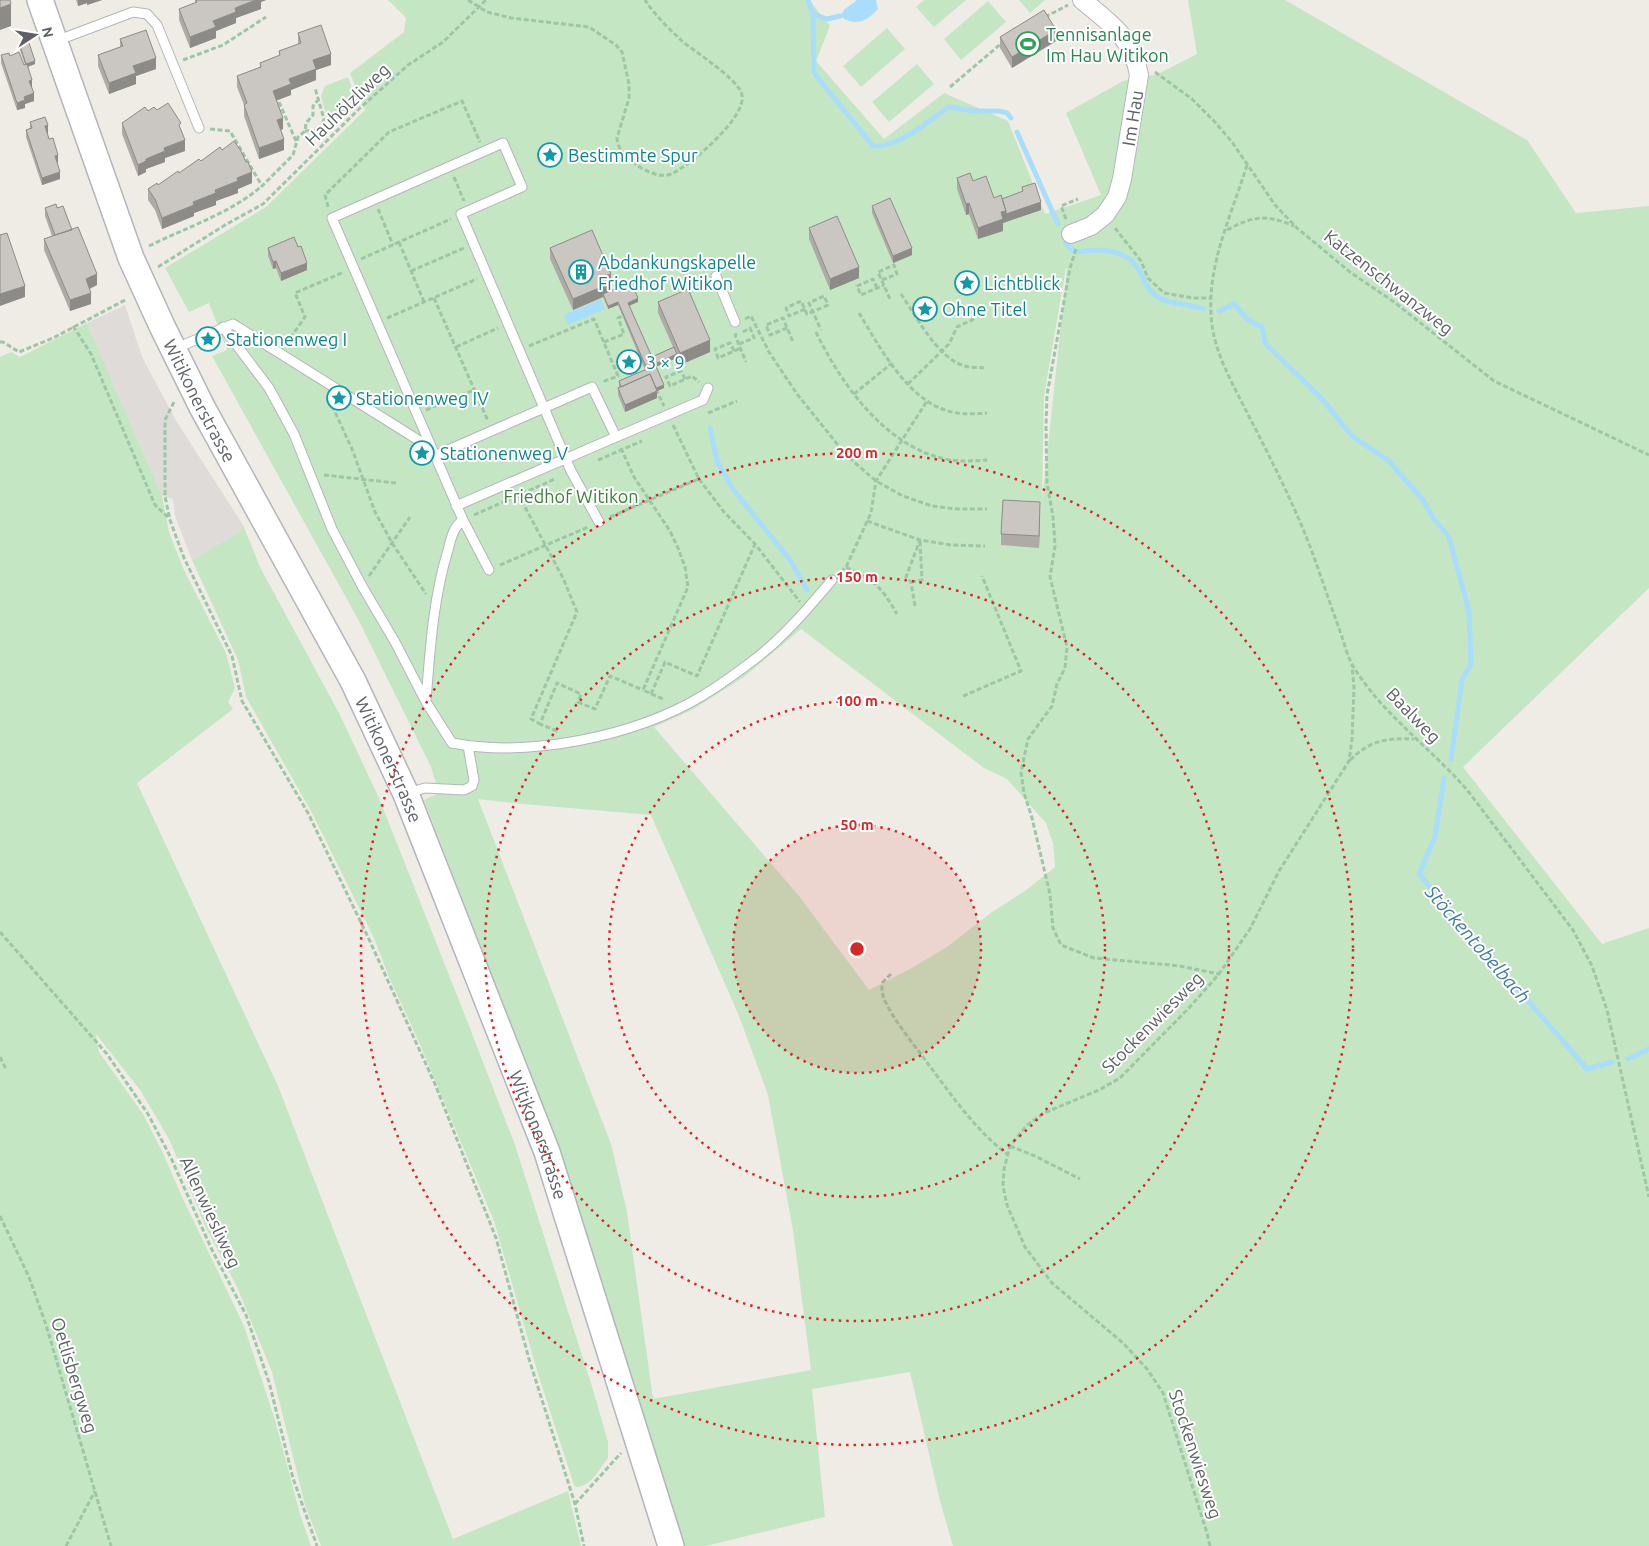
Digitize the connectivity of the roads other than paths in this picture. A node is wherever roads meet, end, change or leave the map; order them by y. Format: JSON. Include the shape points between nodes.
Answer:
{"nodes":[{"id":1,"x":40,"y":0,"type":"edge"},
{"id":2,"x":1077,"y":1,"type":"edge"},
{"id":3,"x":55,"y":41,"type":"junction"},
{"id":4,"x":199,"y":128,"type":"road end"},
{"id":5,"x":1072,"y":234,"type":"road end"},
{"id":6,"x":716,"y":276,"type":"dead end"},
{"id":7,"x":735,"y":322,"type":"dead end"},
{"id":8,"x":223,"y":327,"type":"junction"},
{"id":9,"x":174,"y":349,"type":"junction"},
{"id":10,"x":708,"y":388,"type":"road end"},
{"id":11,"x":544,"y":408,"type":"junction"},
{"id":12,"x":616,"y":437,"type":"junction"},
{"id":13,"x":433,"y":452,"type":"junction"},
{"id":14,"x":566,"y":459,"type":"junction"},
{"id":15,"x":456,"y":506,"type":"junction"},
{"id":16,"x":462,"y":520,"type":"junction"},
{"id":17,"x":599,"y":522,"type":"dead end"},
{"id":18,"x":489,"y":570,"type":"dead end"},
{"id":19,"x":832,"y":580,"type":"road end"},
{"id":20,"x":426,"y":702,"type":"junction"},
{"id":21,"x":468,"y":746,"type":"junction"},
{"id":22,"x":406,"y":794,"type":"junction"},
{"id":23,"x":671,"y":1546,"type":"edge"}],
"edges":[{"from":1,"to":3,"type":"main road","name":"Witikonerstrasse"},
{"from":2,"to":5,"type":"street","name":"Im Hau","via":[[1117,29],[1132,50],[1139,75],[1118,197],[1106,215]]},
{"from":3,"to":4,"type":"lane","via":[[133,12],[147,14],[157,24]]},
{"from":3,"to":9,"type":"main road","name":"Witikonerstrasse","via":[[131,258]]},
{"from":6,"to":7,"type":"lane"},
{"from":8,"to":9,"type":"lane"},
{"from":8,"to":13,"type":"lane","via":[[233,324]]},
{"from":8,"to":20,"type":"lane","via":[[269,388],[294,434],[332,528]]},
{"from":9,"to":22,"type":"main road","name":"Witikonerstrasse","via":[[202,407],[353,681]]},
{"from":10,"to":12,"type":"lane","via":[[703,400]]},
{"from":11,"to":12,"type":"lane","via":[[592,387]]},
{"from":11,"to":13,"type":"lane"},
{"from":11,"to":13,"type":"lane","via":[[474,244],[465,212],[522,187],[503,143],[332,218]]},
{"from":11,"to":14,"type":"lane"},
{"from":12,"to":14,"type":"lane"},
{"from":13,"to":15,"type":"lane"},
{"from":14,"to":15,"type":"lane"},
{"from":14,"to":17,"type":"lane"},
{"from":15,"to":16,"type":"lane"},
{"from":16,"to":18,"type":"lane"},
{"from":16,"to":20,"type":"lane","via":[[456,525],[434,608]]},
{"from":19,"to":21,"type":"lane","via":[[792,626],[756,658],[702,696],[680,707],[643,723],[578,740],[522,747]]},
{"from":20,"to":21,"type":"lane","via":[[452,743]]},
{"from":21,"to":22,"type":"lane","via":[[474,780],[472,786],[464,790],[425,788]]},
{"from":22,"to":23,"type":"main road","name":"Witikonerstrasse","via":[[546,1152]]}]}
